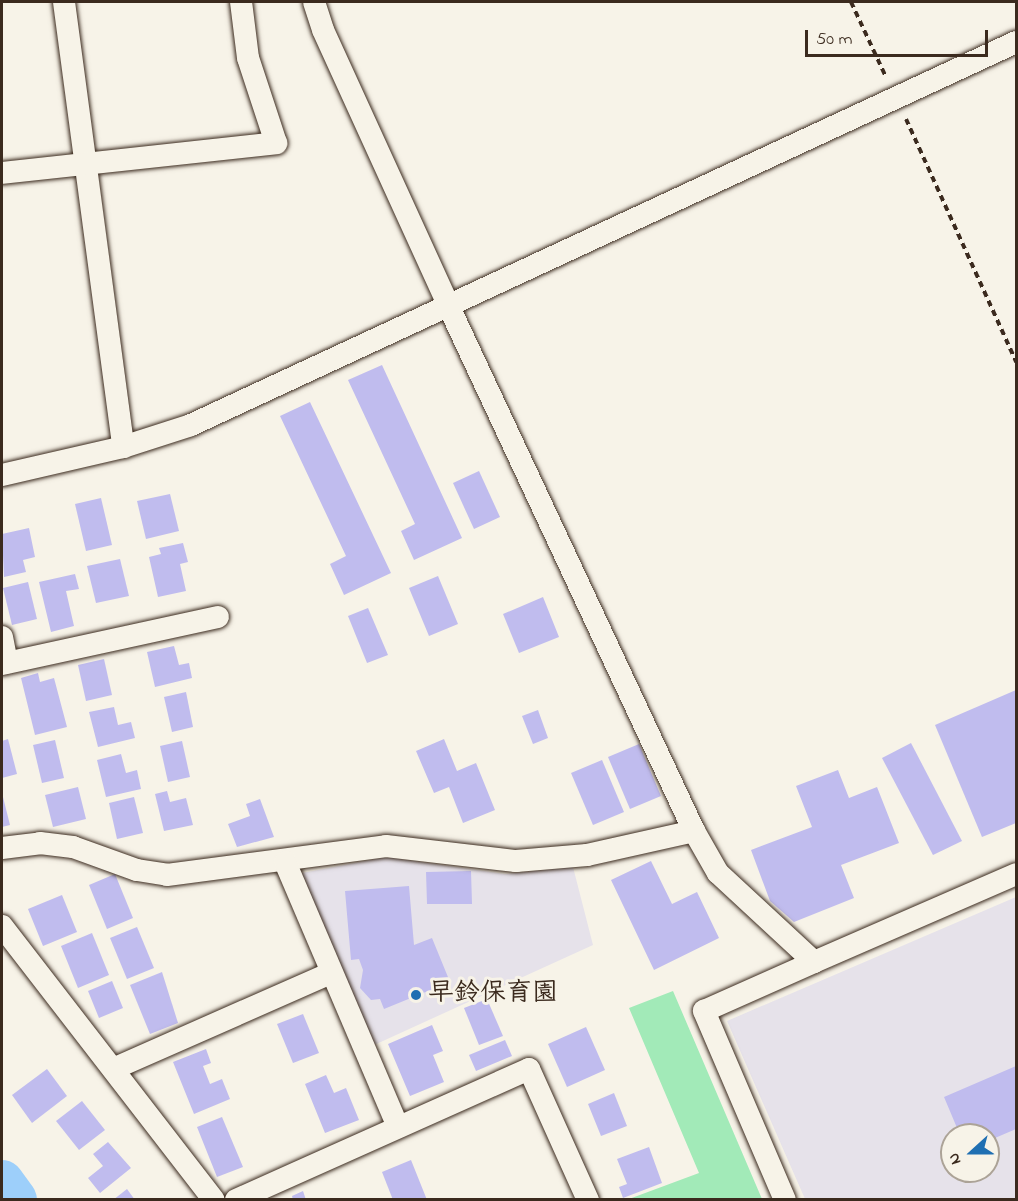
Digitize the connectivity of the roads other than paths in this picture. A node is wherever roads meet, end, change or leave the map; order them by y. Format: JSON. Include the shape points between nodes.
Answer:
{"nodes":[{"id":1,"x":64,"y":2,"type":"edge"},
{"id":2,"x":241,"y":2,"type":"edge"},
{"id":3,"x":314,"y":2,"type":"edge"},
{"id":4,"x":1017,"y":42,"type":"edge"},
{"id":5,"x":83,"y":165,"type":"junction"},
{"id":6,"x":2,"y":173,"type":"edge"},
{"id":7,"x":449,"y":307,"type":"junction"},
{"id":8,"x":123,"y":447,"type":"junction"},
{"id":9,"x":2,"y":475,"type":"edge"},
{"id":10,"x":218,"y":617,"type":"dead end"},
{"id":11,"x":2,"y":637,"type":"edge"},
{"id":12,"x":4,"y":663,"type":"edge"},
{"id":13,"x":693,"y":831,"type":"junction"},
{"id":14,"x":2,"y":848,"type":"edge"},
{"id":15,"x":285,"y":862,"type":"junction"},
{"id":16,"x":1017,"y":874,"type":"edge"},
{"id":17,"x":2,"y":926,"type":"edge"},
{"id":18,"x":814,"y":962,"type":"junction"},
{"id":19,"x":331,"y":973,"type":"junction"},
{"id":20,"x":113,"y":1069,"type":"junction"},
{"id":21,"x":398,"y":1127,"type":"junction"},
{"id":22,"x":214,"y":1200,"type":"edge"},
{"id":23,"x":236,"y":1200,"type":"edge"},
{"id":24,"x":588,"y":1200,"type":"edge"},
{"id":25,"x":785,"y":1200,"type":"edge"}],
"edges":[{"from":1,"to":5,"type":"street"},
{"from":2,"to":5,"type":"street","via":[[248,58],[276,143]]},
{"from":3,"to":7,"type":"street","via":[[323,30]]},
{"from":4,"to":7,"type":"street"},
{"from":5,"to":6,"type":"street"},
{"from":5,"to":8,"type":"street"},
{"from":7,"to":8,"type":"street","via":[[191,425]]},
{"from":7,"to":13,"type":"street"},
{"from":8,"to":9,"type":"street"},
{"from":10,"to":12,"type":"street"},
{"from":11,"to":12,"type":"street"},
{"from":13,"to":15,"type":"street","via":[[587,855],[516,861],[386,846]]},
{"from":13,"to":18,"type":"street","via":[[718,873]]},
{"from":14,"to":15,"type":"street","via":[[40,843],[73,847],[137,870],[167,874]]},
{"from":15,"to":19,"type":"street"},
{"from":16,"to":18,"type":"street"},
{"from":17,"to":20,"type":"street"},
{"from":18,"to":25,"type":"street","via":[[704,1011]]},
{"from":19,"to":20,"type":"street"},
{"from":19,"to":21,"type":"street"},
{"from":20,"to":22,"type":"street"},
{"from":21,"to":23,"type":"street"},
{"from":21,"to":24,"type":"street","via":[[529,1069]]}]}
